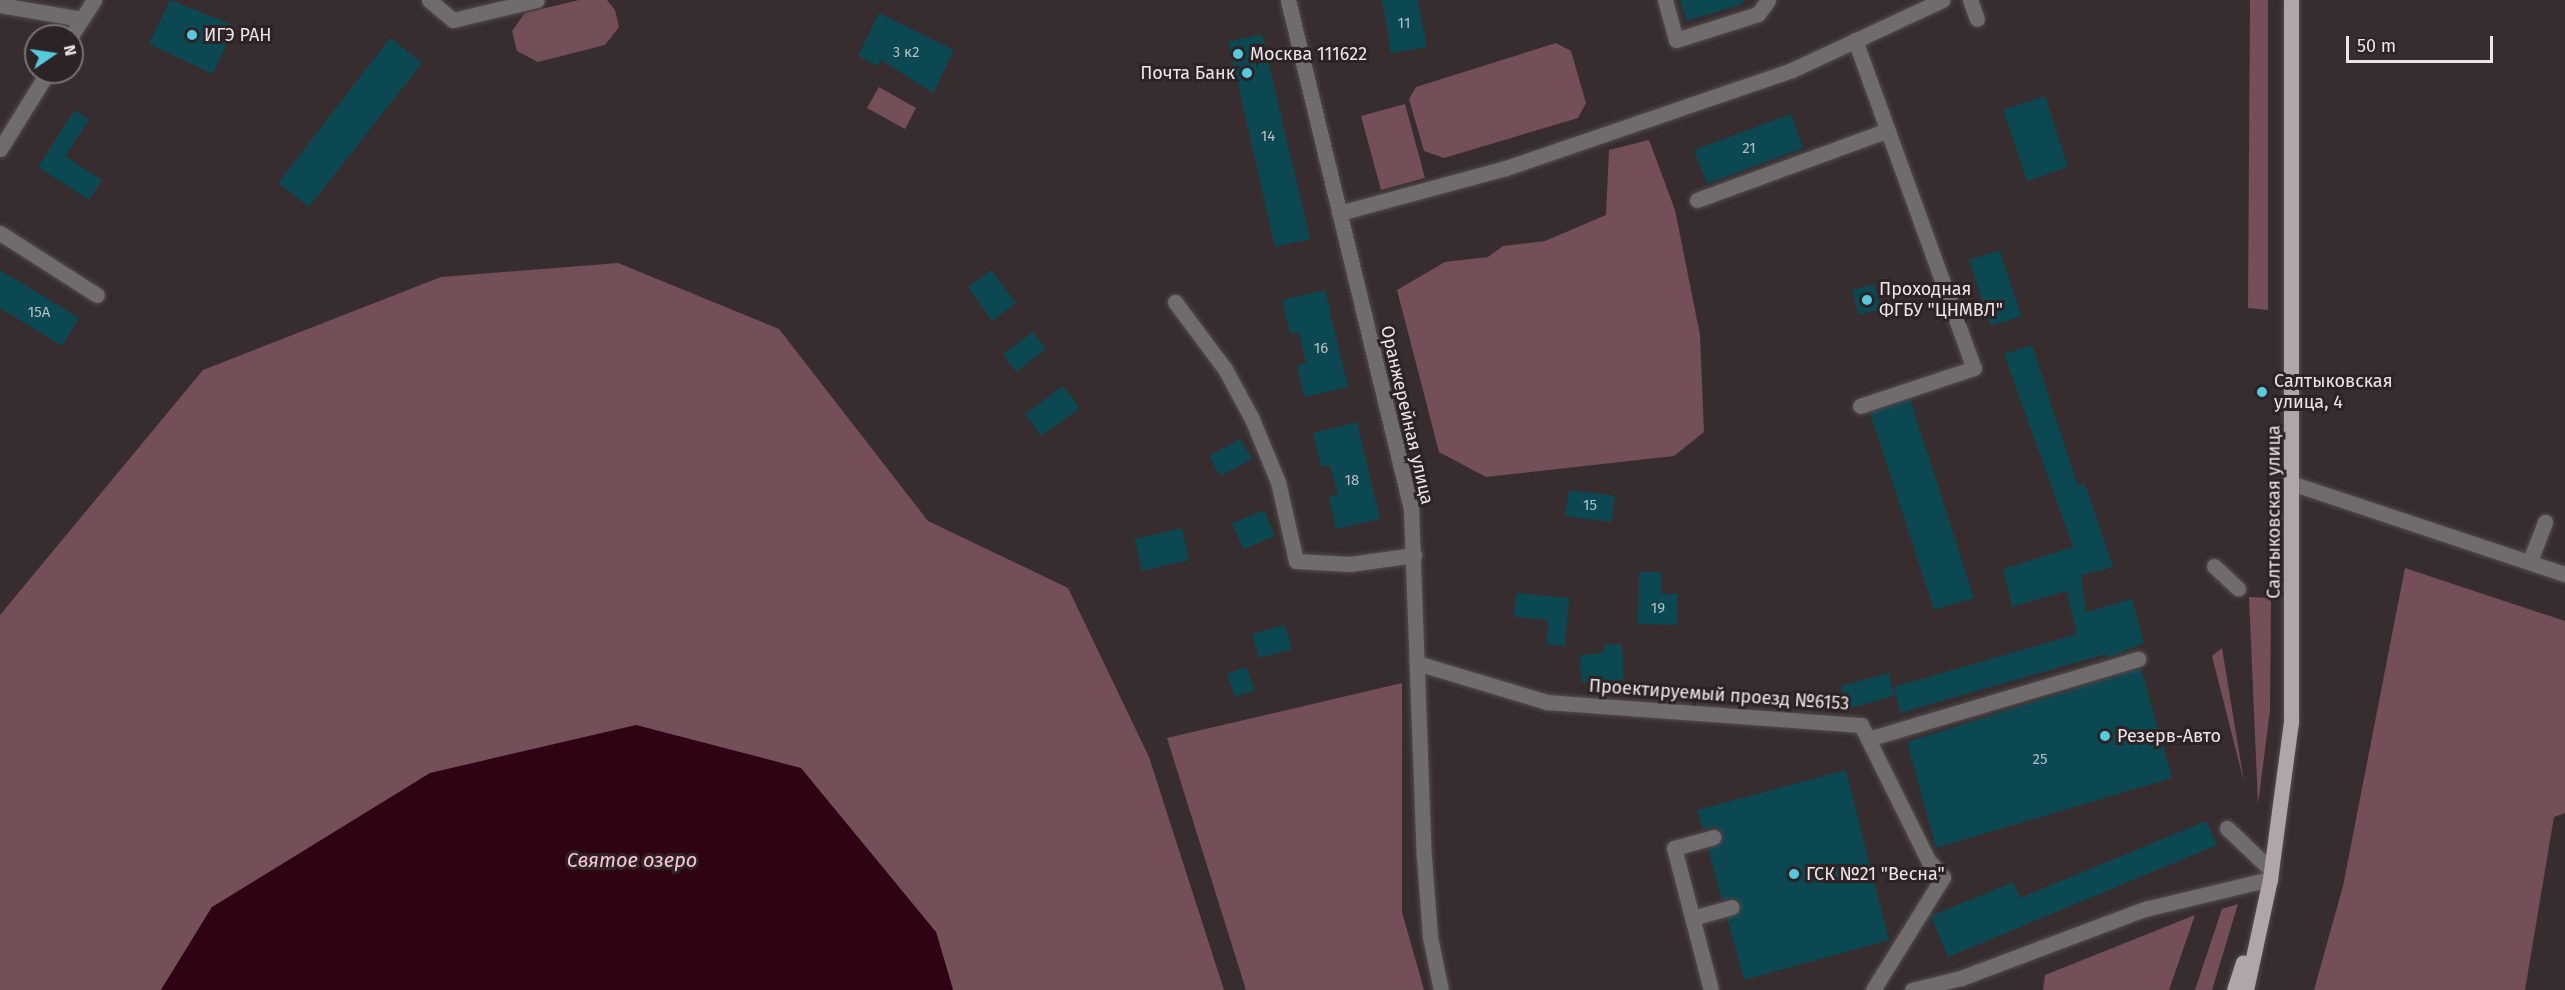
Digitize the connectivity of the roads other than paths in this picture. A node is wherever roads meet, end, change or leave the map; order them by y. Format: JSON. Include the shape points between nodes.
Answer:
{"nodes":[{"id":1,"x":94,"y":0,"type":"edge"},
{"id":2,"x":429,"y":0,"type":"edge"},
{"id":3,"x":537,"y":0,"type":"edge"},
{"id":4,"x":1288,"y":0,"type":"edge"},
{"id":5,"x":1665,"y":0,"type":"edge"},
{"id":6,"x":1768,"y":0,"type":"edge"},
{"id":7,"x":1942,"y":0,"type":"edge"},
{"id":8,"x":1970,"y":0,"type":"edge"},
{"id":9,"x":2291,"y":0,"type":"edge"},
{"id":10,"x":0,"y":5,"type":"edge"},
{"id":11,"x":82,"y":19,"type":"junction"},
{"id":12,"x":1977,"y":19,"type":"dead end"},
{"id":13,"x":79,"y":24,"type":"edge"},
{"id":14,"x":1855,"y":40,"type":"junction"},
{"id":15,"x":39,"y":84,"type":"edge"},
{"id":16,"x":6,"y":126,"type":"edge"},
{"id":17,"x":1888,"y":130,"type":"junction"},
{"id":18,"x":0,"y":149,"type":"edge"},
{"id":19,"x":1697,"y":200,"type":"dead end"},
{"id":20,"x":1339,"y":213,"type":"junction"},
{"id":21,"x":0,"y":234,"type":"edge"},
{"id":22,"x":97,"y":295,"type":"dead end"},
{"id":23,"x":1175,"y":302,"type":"dead end"},
{"id":24,"x":1860,"y":406,"type":"dead end"},
{"id":25,"x":2294,"y":484,"type":"junction"},
{"id":26,"x":2545,"y":522,"type":"dead end"},
{"id":27,"x":1414,"y":555,"type":"junction"},
{"id":28,"x":2530,"y":561,"type":"junction"},
{"id":29,"x":2214,"y":566,"type":"dead end"},
{"id":30,"x":2565,"y":574,"type":"edge"},
{"id":31,"x":2238,"y":588,"type":"dead end"},
{"id":32,"x":2138,"y":659,"type":"dead end"},
{"id":33,"x":1417,"y":663,"type":"junction"},
{"id":34,"x":1868,"y":739,"type":"junction"},
{"id":35,"x":2227,"y":828,"type":"dead end"},
{"id":36,"x":1714,"y":837,"type":"dead end"},
{"id":37,"x":2270,"y":875,"type":"junction"},
{"id":38,"x":1732,"y":907,"type":"dead end"},
{"id":39,"x":1692,"y":918,"type":"junction"},
{"id":40,"x":1441,"y":990,"type":"edge"},
{"id":41,"x":1711,"y":990,"type":"edge"},
{"id":42,"x":1872,"y":990,"type":"edge"},
{"id":43,"x":1912,"y":990,"type":"edge"},
{"id":44,"x":2234,"y":990,"type":"edge"},
{"id":45,"x":2246,"y":990,"type":"edge"}],
"edges":[{"from":1,"to":11,"type":"street"},
{"from":2,"to":3,"type":"street","via":[[453,20]]},
{"from":4,"to":20,"type":"street","name":"Оранжерейная улица"},
{"from":5,"to":6,"type":"street","via":[[1676,40],[1758,14]]},
{"from":7,"to":14,"type":"street"},
{"from":8,"to":12,"type":"street"},
{"from":9,"to":25,"type":"main road","name":"Салтыковская улица"},
{"from":10,"to":11,"type":"street"},
{"from":11,"to":13,"type":"street"},
{"from":14,"to":17,"type":"street"},
{"from":14,"to":20,"type":"street","via":[[1792,70],[1506,168]]},
{"from":15,"to":16,"type":"street"},
{"from":16,"to":18,"type":"street"},
{"from":17,"to":19,"type":"street"},
{"from":17,"to":24,"type":"street","via":[[1974,368]]},
{"from":20,"to":27,"type":"street","name":"Оранжерейная улица","via":[[1411,509]]},
{"from":21,"to":22,"type":"street"},
{"from":23,"to":27,"type":"street","via":[[1225,369],[1252,419],[1278,482],[1296,561],[1350,564]]},
{"from":25,"to":28,"type":"street"},
{"from":25,"to":37,"type":"main road","name":"Салтыковская улица","via":[[2291,722]]},
{"from":26,"to":28,"type":"street"},
{"from":27,"to":33,"type":"street","name":"Оранжерейная улица"},
{"from":28,"to":30,"type":"street"},
{"from":29,"to":31,"type":"street"},
{"from":32,"to":34,"type":"street"},
{"from":33,"to":34,"type":"street","name":"Проектируемый проезд №6153","via":[[1547,702],[1862,725]]},
{"from":33,"to":40,"type":"street","name":"Оранжерейная улица","via":[[1430,936]]},
{"from":34,"to":42,"type":"street","name":"Проектируемый проезд №6153","via":[[1928,860],[1943,877]]},
{"from":35,"to":37,"type":"street"},
{"from":36,"to":39,"type":"street","via":[[1674,848]]},
{"from":37,"to":43,"type":"street","via":[[2145,909],[1961,978]]},
{"from":37,"to":44,"type":"main road","name":"Салтыковская улица"},
{"from":37,"to":45,"type":"main road","name":"Салтыковская улица"},
{"from":38,"to":39,"type":"street"},
{"from":39,"to":41,"type":"street"}]}
